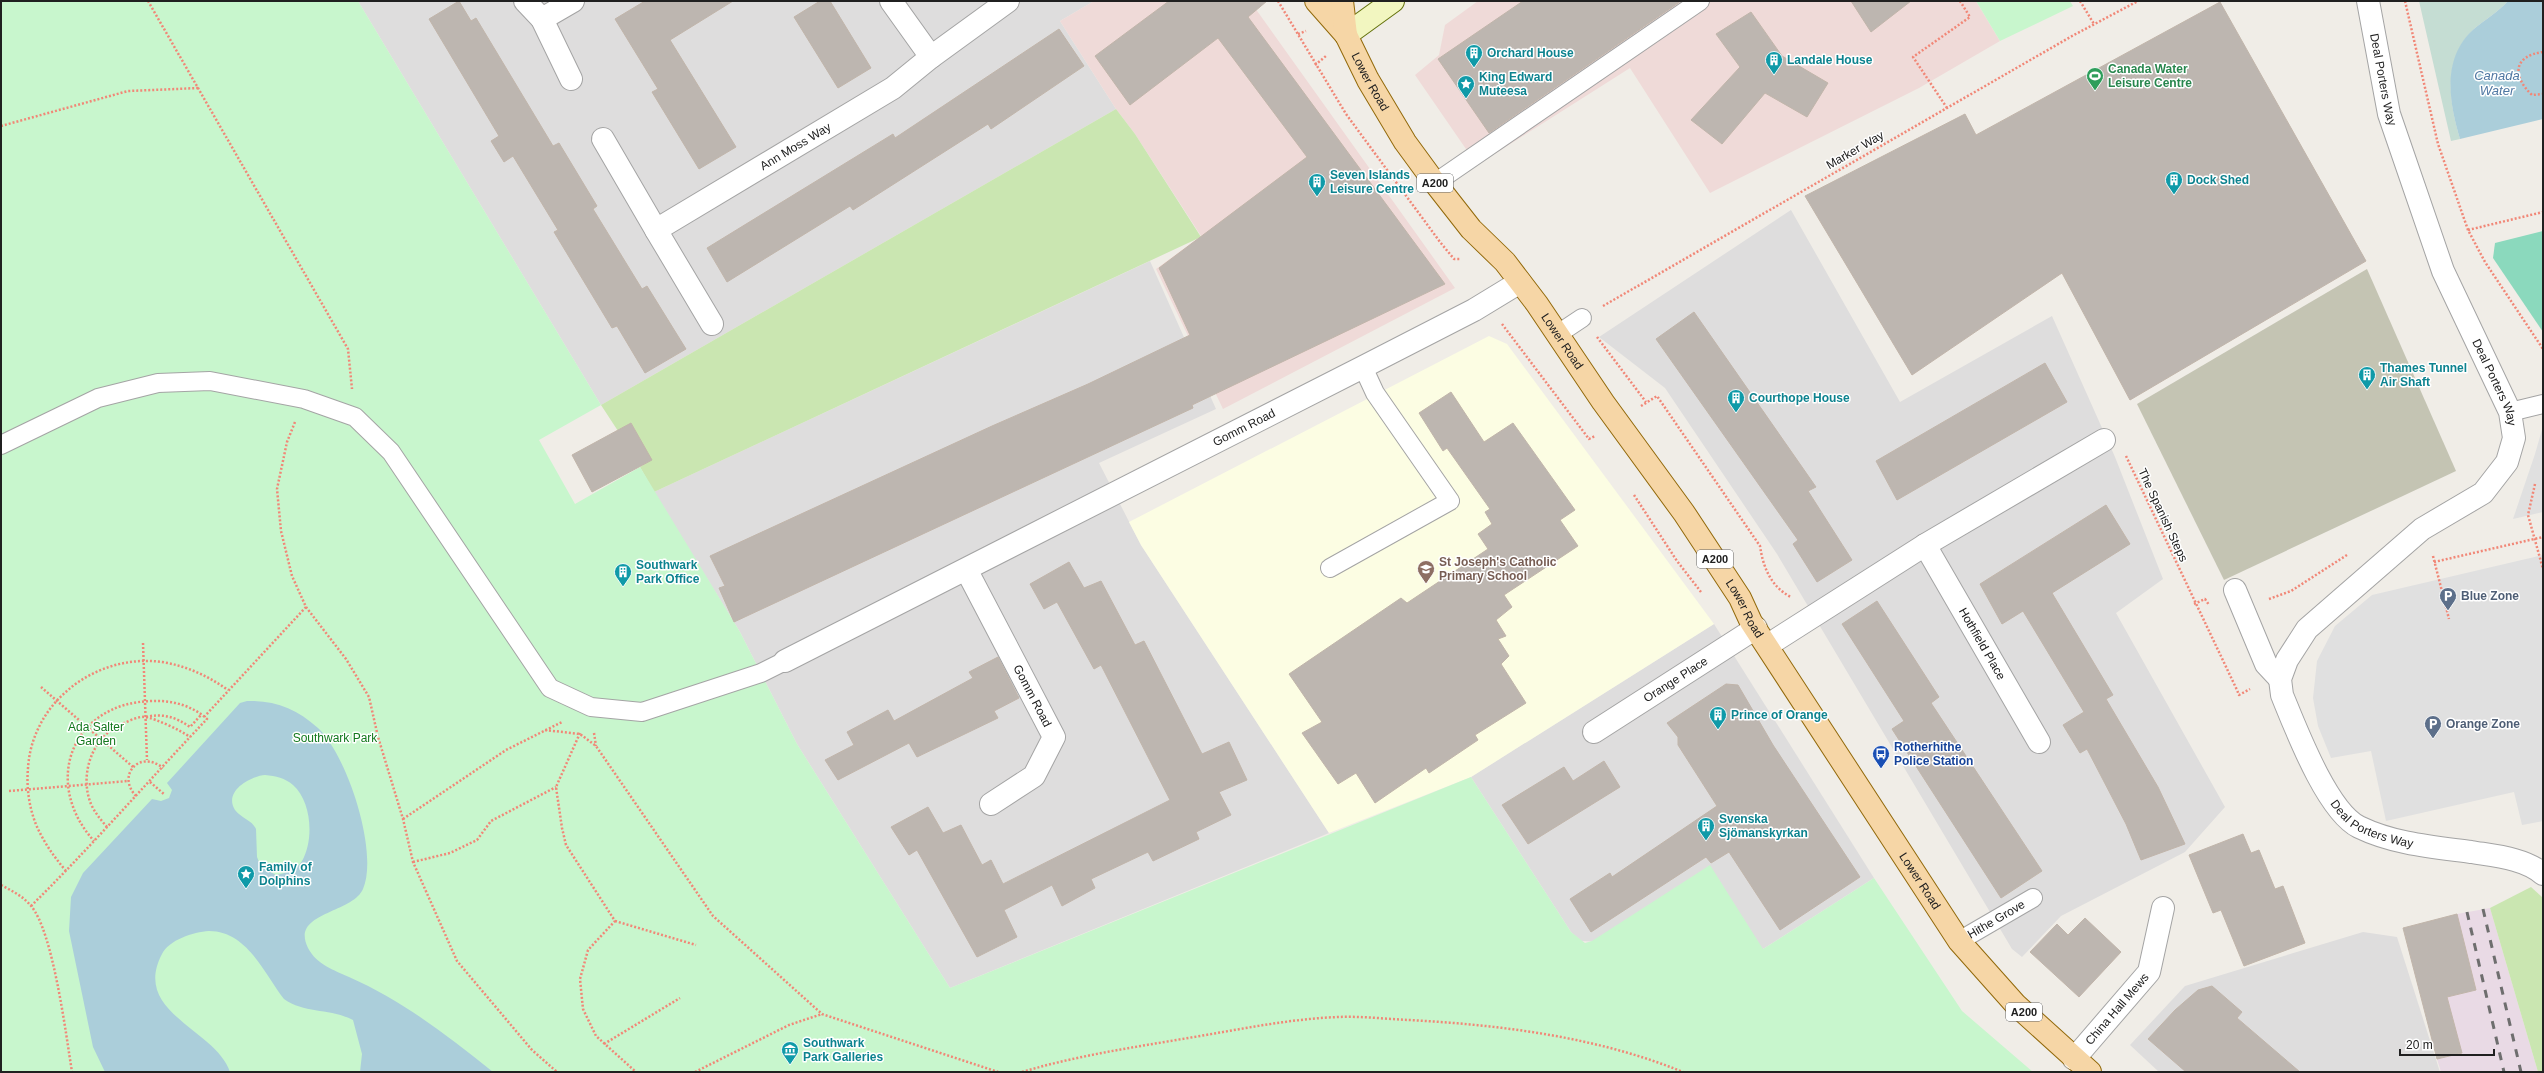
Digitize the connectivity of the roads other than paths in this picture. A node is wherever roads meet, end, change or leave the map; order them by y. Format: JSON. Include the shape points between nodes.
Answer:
{"nodes":[{"id":1,"x":525,"y":1,"type":"edge"},
{"id":2,"x":574,"y":1,"type":"edge"},
{"id":3,"x":891,"y":1,"type":"edge"},
{"id":4,"x":1008,"y":1,"type":"edge"},
{"id":5,"x":1316,"y":1,"type":"edge"},
{"id":6,"x":1342,"y":1,"type":"edge"},
{"id":7,"x":1393,"y":1,"type":"edge"},
{"id":8,"x":1700,"y":1,"type":"edge"},
{"id":9,"x":2368,"y":1,"type":"edge"},
{"id":10,"x":542,"y":19,"type":"junction"},
{"id":11,"x":1346,"y":35,"type":"junction"},
{"id":12,"x":931,"y":57,"type":"junction"},
{"id":13,"x":571,"y":78,"type":"dead end"},
{"id":14,"x":603,"y":139,"type":"dead end"},
{"id":15,"x":1435,"y":183,"type":"junction"},
{"id":16,"x":656,"y":230,"type":"junction"},
{"id":17,"x":1520,"y":282,"type":"junction"},
{"id":18,"x":1582,"y":318,"type":"road end"},
{"id":19,"x":712,"y":324,"type":"dead end"},
{"id":20,"x":1558,"y":334,"type":"junction"},
{"id":21,"x":1363,"y":367,"type":"junction"},
{"id":22,"x":2543,"y":404,"type":"edge"},
{"id":23,"x":2510,"y":412,"type":"junction"},
{"id":24,"x":2104,"y":440,"type":"dead end"},
{"id":25,"x":1,"y":445,"type":"edge"},
{"id":26,"x":1925,"y":546,"type":"junction"},
{"id":27,"x":1330,"y":568,"type":"dead end"},
{"id":28,"x":967,"y":571,"type":"junction"},
{"id":29,"x":2235,"y":590,"type":"dead end"},
{"id":30,"x":1762,"y":636,"type":"junction"},
{"id":31,"x":785,"y":661,"type":"joint"},
{"id":32,"x":2280,"y":679,"type":"junction"},
{"id":33,"x":1594,"y":732,"type":"dead end"},
{"id":34,"x":2038,"y":742,"type":"dead end"},
{"id":35,"x":991,"y":804,"type":"dead end"},
{"id":36,"x":2543,"y":874,"type":"edge"},
{"id":37,"x":2033,"y":898,"type":"dead end"},
{"id":38,"x":2163,"y":908,"type":"dead end"},
{"id":39,"x":1959,"y":941,"type":"junction"},
{"id":40,"x":2082,"y":1066,"type":"edge"}],
"edges":[{"from":1,"to":10,"type":"street"},
{"from":2,"to":10,"type":"street"},
{"from":3,"to":12,"type":"street"},
{"from":4,"to":12,"type":"street","name":"Ann Moss Way"},
{"from":5,"to":11,"type":"main road","number":"A200"},
{"from":6,"to":11,"type":"main road","number":"A200"},
{"from":7,"to":11,"type":"street"},
{"from":8,"to":15,"type":"lane"},
{"from":9,"to":23,"type":"street","name":"Deal Porters Way","via":[[2389,114],[2435,248],[2443,271]]},
{"from":10,"to":13,"type":"street"},
{"from":11,"to":15,"type":"main road","name":"Lower Road","number":"A200","via":[[1368,80],[1405,142]]},
{"from":12,"to":16,"type":"street","name":"Ann Moss Way","via":[[894,88]]},
{"from":14,"to":16,"type":"street"},
{"from":15,"to":17,"type":"main road","name":"Lower Road","number":"A200"},
{"from":16,"to":19,"type":"street"},
{"from":17,"to":20,"type":"main road","name":"Lower Road","number":"A200"},
{"from":17,"to":21,"type":"street","name":"Gomm Road","via":[[1474,310]]},
{"from":18,"to":20,"type":"lane"},
{"from":20,"to":30,"type":"main road","name":"Lower Road","number":"A200","via":[[1603,402],[1684,513]]},
{"from":21,"to":27,"type":"lane","via":[[1375,393],[1450,501]]},
{"from":21,"to":28,"type":"street","name":"Gomm Road"},
{"from":22,"to":23,"type":"lane"},
{"from":23,"to":32,"type":"street","name":"Deal Porters Way","via":[[2514,438],[2507,462],[2482,494],[2422,529],[2307,629],[2292,649]]},
{"from":24,"to":26,"type":"street"},
{"from":25,"to":31,"type":"lane","via":[[98,398],[158,382],[210,381],[304,399],[355,417],[391,452],[550,688],[591,707],[642,712],[761,673]]},
{"from":26,"to":30,"type":"street"},
{"from":26,"to":34,"type":"street","name":"Hothfield Place"},
{"from":28,"to":31,"type":"street","name":"Gomm Road"},
{"from":28,"to":35,"type":"street","name":"Gomm Road","via":[[1054,737],[1034,776]]},
{"from":29,"to":32,"type":"street","via":[[2266,664]]},
{"from":30,"to":33,"type":"street","name":"Orange Place"},
{"from":30,"to":39,"type":"main road","name":"Lower Road","number":"A200","via":[[1849,776]]},
{"from":32,"to":36,"type":"street","name":"Deal Porters Way","via":[[2282,695],[2293,723],[2330,798],[2344,815],[2358,826],[2404,843],[2517,861]]},
{"from":37,"to":39,"type":"lane","name":"Hithe Grove"},
{"from":38,"to":40,"type":"street","name":"China Hall Mews","via":[[2149,972]]},
{"from":39,"to":40,"type":"main road","name":"Lower Road","number":"A200","via":[[2016,1005]]}]}
